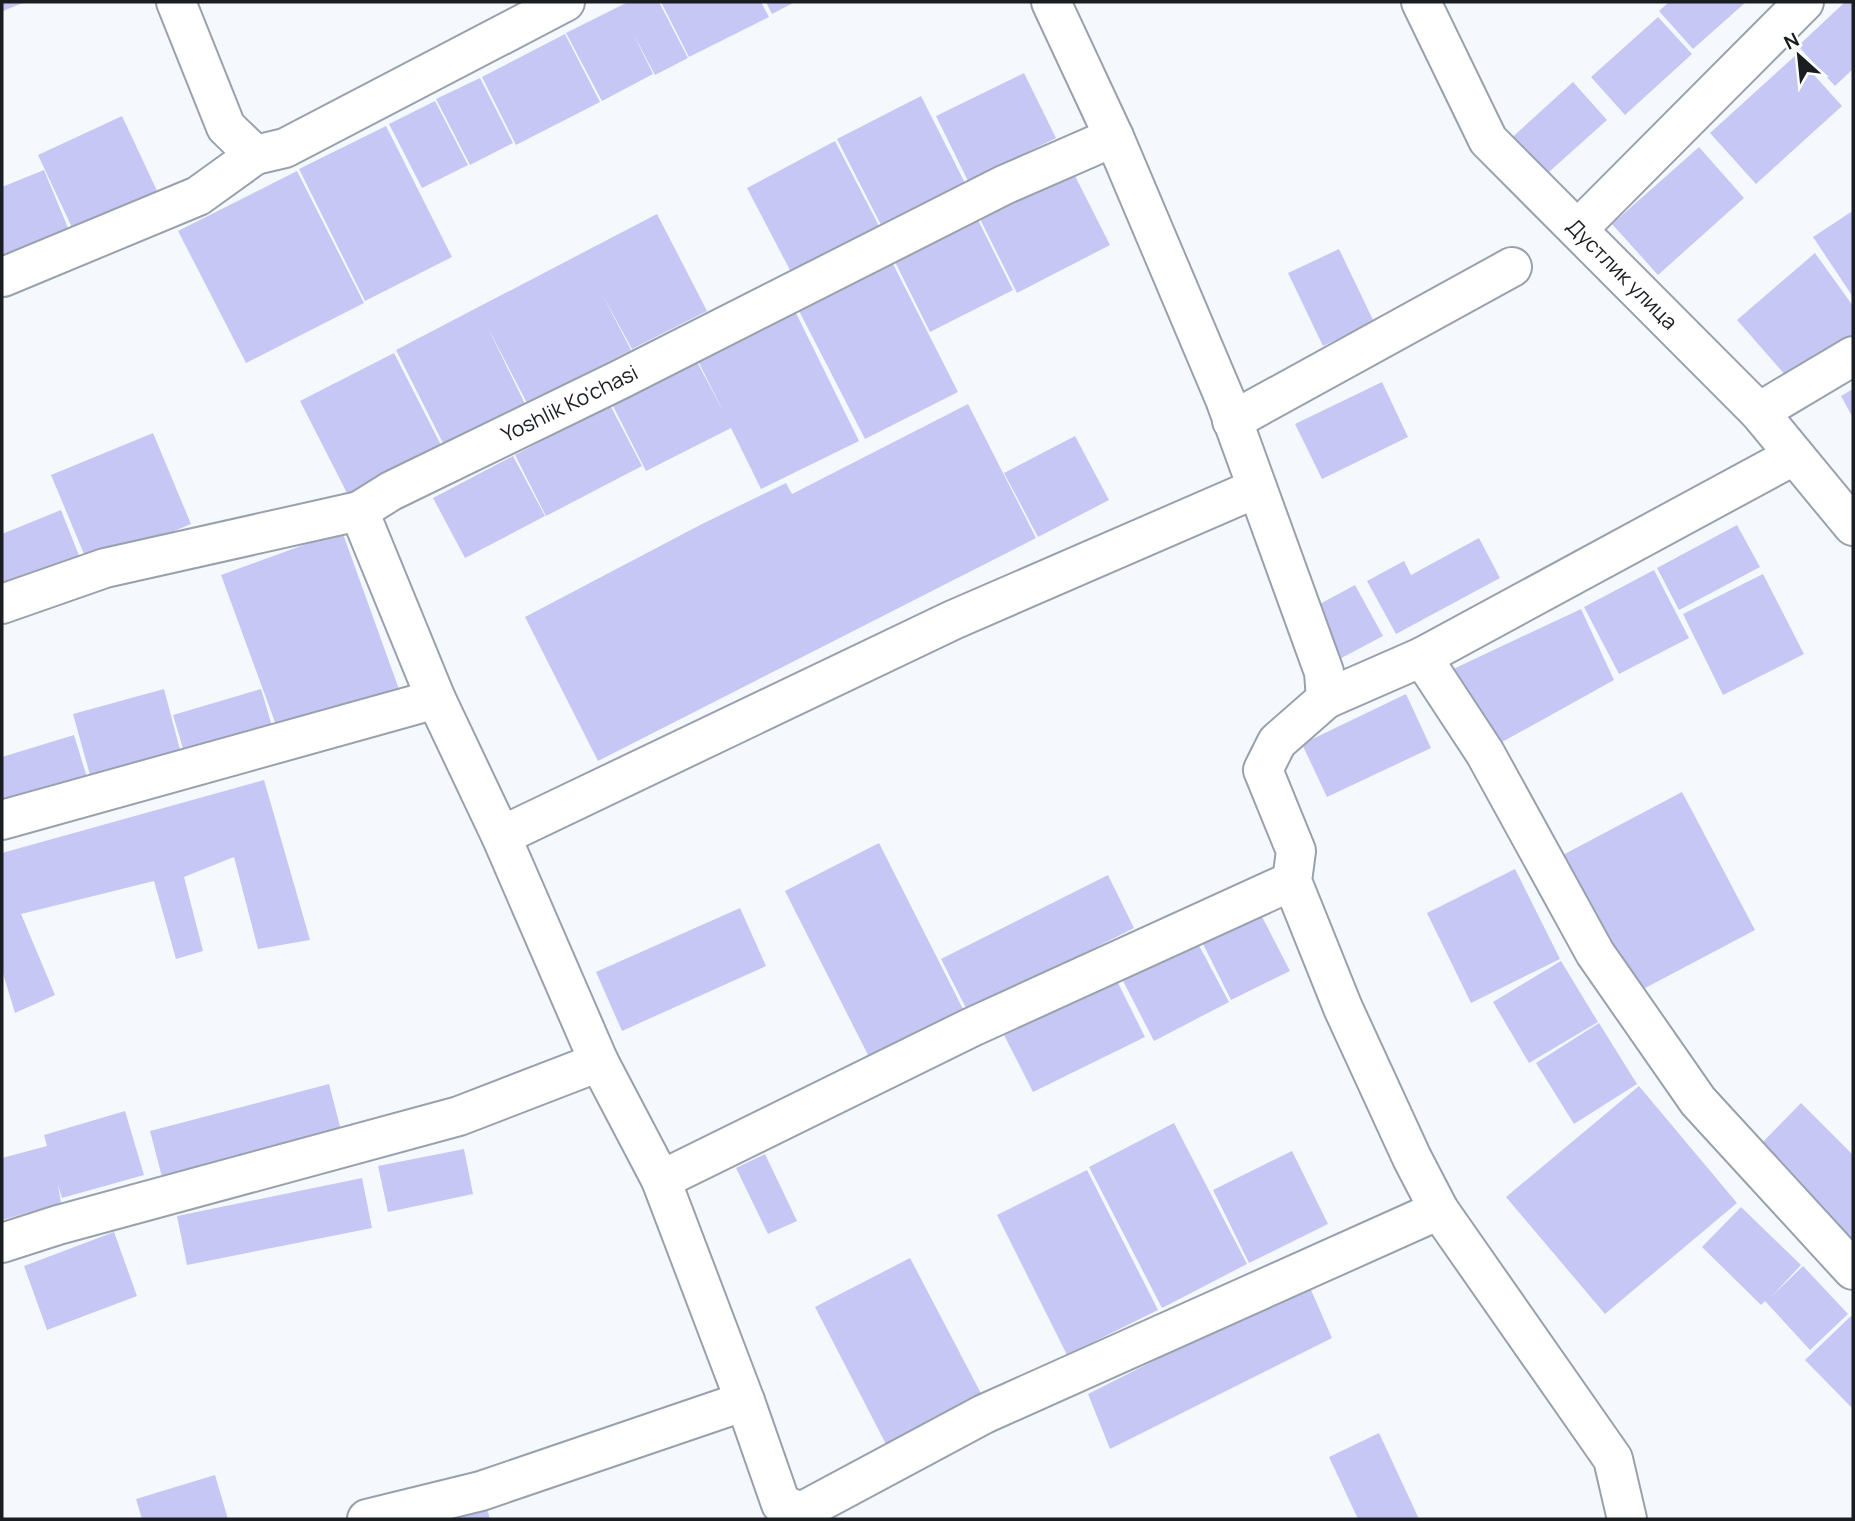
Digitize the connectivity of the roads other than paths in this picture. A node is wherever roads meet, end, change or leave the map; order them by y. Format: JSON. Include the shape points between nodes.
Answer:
{"nodes":[{"id":1,"x":176,"y":2,"type":"edge"},
{"id":2,"x":565,"y":2,"type":"edge"},
{"id":3,"x":1051,"y":2,"type":"edge"},
{"id":4,"x":1421,"y":2,"type":"edge"},
{"id":5,"x":1804,"y":2,"type":"edge"},
{"id":6,"x":1114,"y":137,"type":"junction"},
{"id":7,"x":255,"y":155,"type":"junction"},
{"id":8,"x":1578,"y":229,"type":"junction"},
{"id":9,"x":1513,"y":267,"type":"dead end"},
{"id":10,"x":3,"y":277,"type":"edge"},
{"id":11,"x":1853,"y":356,"type":"edge"},
{"id":12,"x":1759,"y":412,"type":"junction"},
{"id":13,"x":1232,"y":421,"type":"junction"},
{"id":14,"x":1793,"y":456,"type":"junction"},
{"id":15,"x":1257,"y":488,"type":"junction"},
{"id":16,"x":359,"y":511,"type":"junction"},
{"id":17,"x":1853,"y":526,"type":"edge"},
{"id":18,"x":2,"y":604,"type":"edge"},
{"id":19,"x":1422,"y":657,"type":"junction"},
{"id":20,"x":436,"y":699,"type":"junction"},
{"id":21,"x":1326,"y":699,"type":"junction"},
{"id":22,"x":2,"y":820,"type":"edge"},
{"id":23,"x":501,"y":836,"type":"junction"},
{"id":24,"x":1292,"y":881,"type":"junction"},
{"id":25,"x":599,"y":1062,"type":"junction"},
{"id":26,"x":661,"y":1180,"type":"junction"},
{"id":27,"x":1439,"y":1210,"type":"junction"},
{"id":28,"x":2,"y":1244,"type":"edge"},
{"id":29,"x":1853,"y":1269,"type":"edge"},
{"id":30,"x":745,"y":1401,"type":"junction"},
{"id":31,"x":802,"y":1516,"type":"edge"},
{"id":32,"x":367,"y":1519,"type":"edge"},
{"id":33,"x":1627,"y":1519,"type":"edge"}],
"edges":[{"from":1,"to":7,"type":"street","via":[[226,127]]},
{"from":2,"to":7,"type":"street","via":[[285,148]]},
{"from":3,"to":6,"type":"street"},
{"from":4,"to":8,"type":"street","name":"Дустлик улица","via":[[1488,140]]},
{"from":5,"to":8,"type":"street"},
{"from":6,"to":13,"type":"street"},
{"from":6,"to":16,"type":"street","name":"Yoshlik Ko'chasi","via":[[1004,185]]},
{"from":7,"to":10,"type":"street","via":[[198,196]]},
{"from":8,"to":12,"type":"street","name":"Дустлик улица"},
{"from":9,"to":13,"type":"street"},
{"from":11,"to":12,"type":"street"},
{"from":12,"to":14,"type":"street","name":"Дустлик улица"},
{"from":13,"to":15,"type":"street"},
{"from":14,"to":17,"type":"street","name":"Дустлик улица"},
{"from":14,"to":19,"type":"street"},
{"from":15,"to":21,"type":"street","via":[[1324,672]]},
{"from":15,"to":23,"type":"street","via":[[953,620]]},
{"from":16,"to":18,"type":"street","name":"Yoshlik Ko'chasi","via":[[105,568]]},
{"from":16,"to":20,"type":"street"},
{"from":19,"to":21,"type":"street"},
{"from":19,"to":29,"type":"street","via":[[1485,753],[1595,953],[1698,1101]]},
{"from":20,"to":22,"type":"street"},
{"from":20,"to":23,"type":"street"},
{"from":21,"to":24,"type":"street","via":[[1277,742],[1263,770],[1296,851]]},
{"from":23,"to":25,"type":"street"},
{"from":24,"to":26,"type":"street","via":[[972,1027]]},
{"from":24,"to":27,"type":"street","via":[[1343,1008]]},
{"from":25,"to":26,"type":"street"},
{"from":25,"to":28,"type":"street","via":[[459,1116]]},
{"from":26,"to":30,"type":"street"},
{"from":27,"to":31,"type":"street","via":[[984,1415]]},
{"from":27,"to":33,"type":"street","via":[[1613,1459]]},
{"from":30,"to":31,"type":"street","via":[[781,1504]]},
{"from":30,"to":32,"type":"street","via":[[481,1491]]}]}
